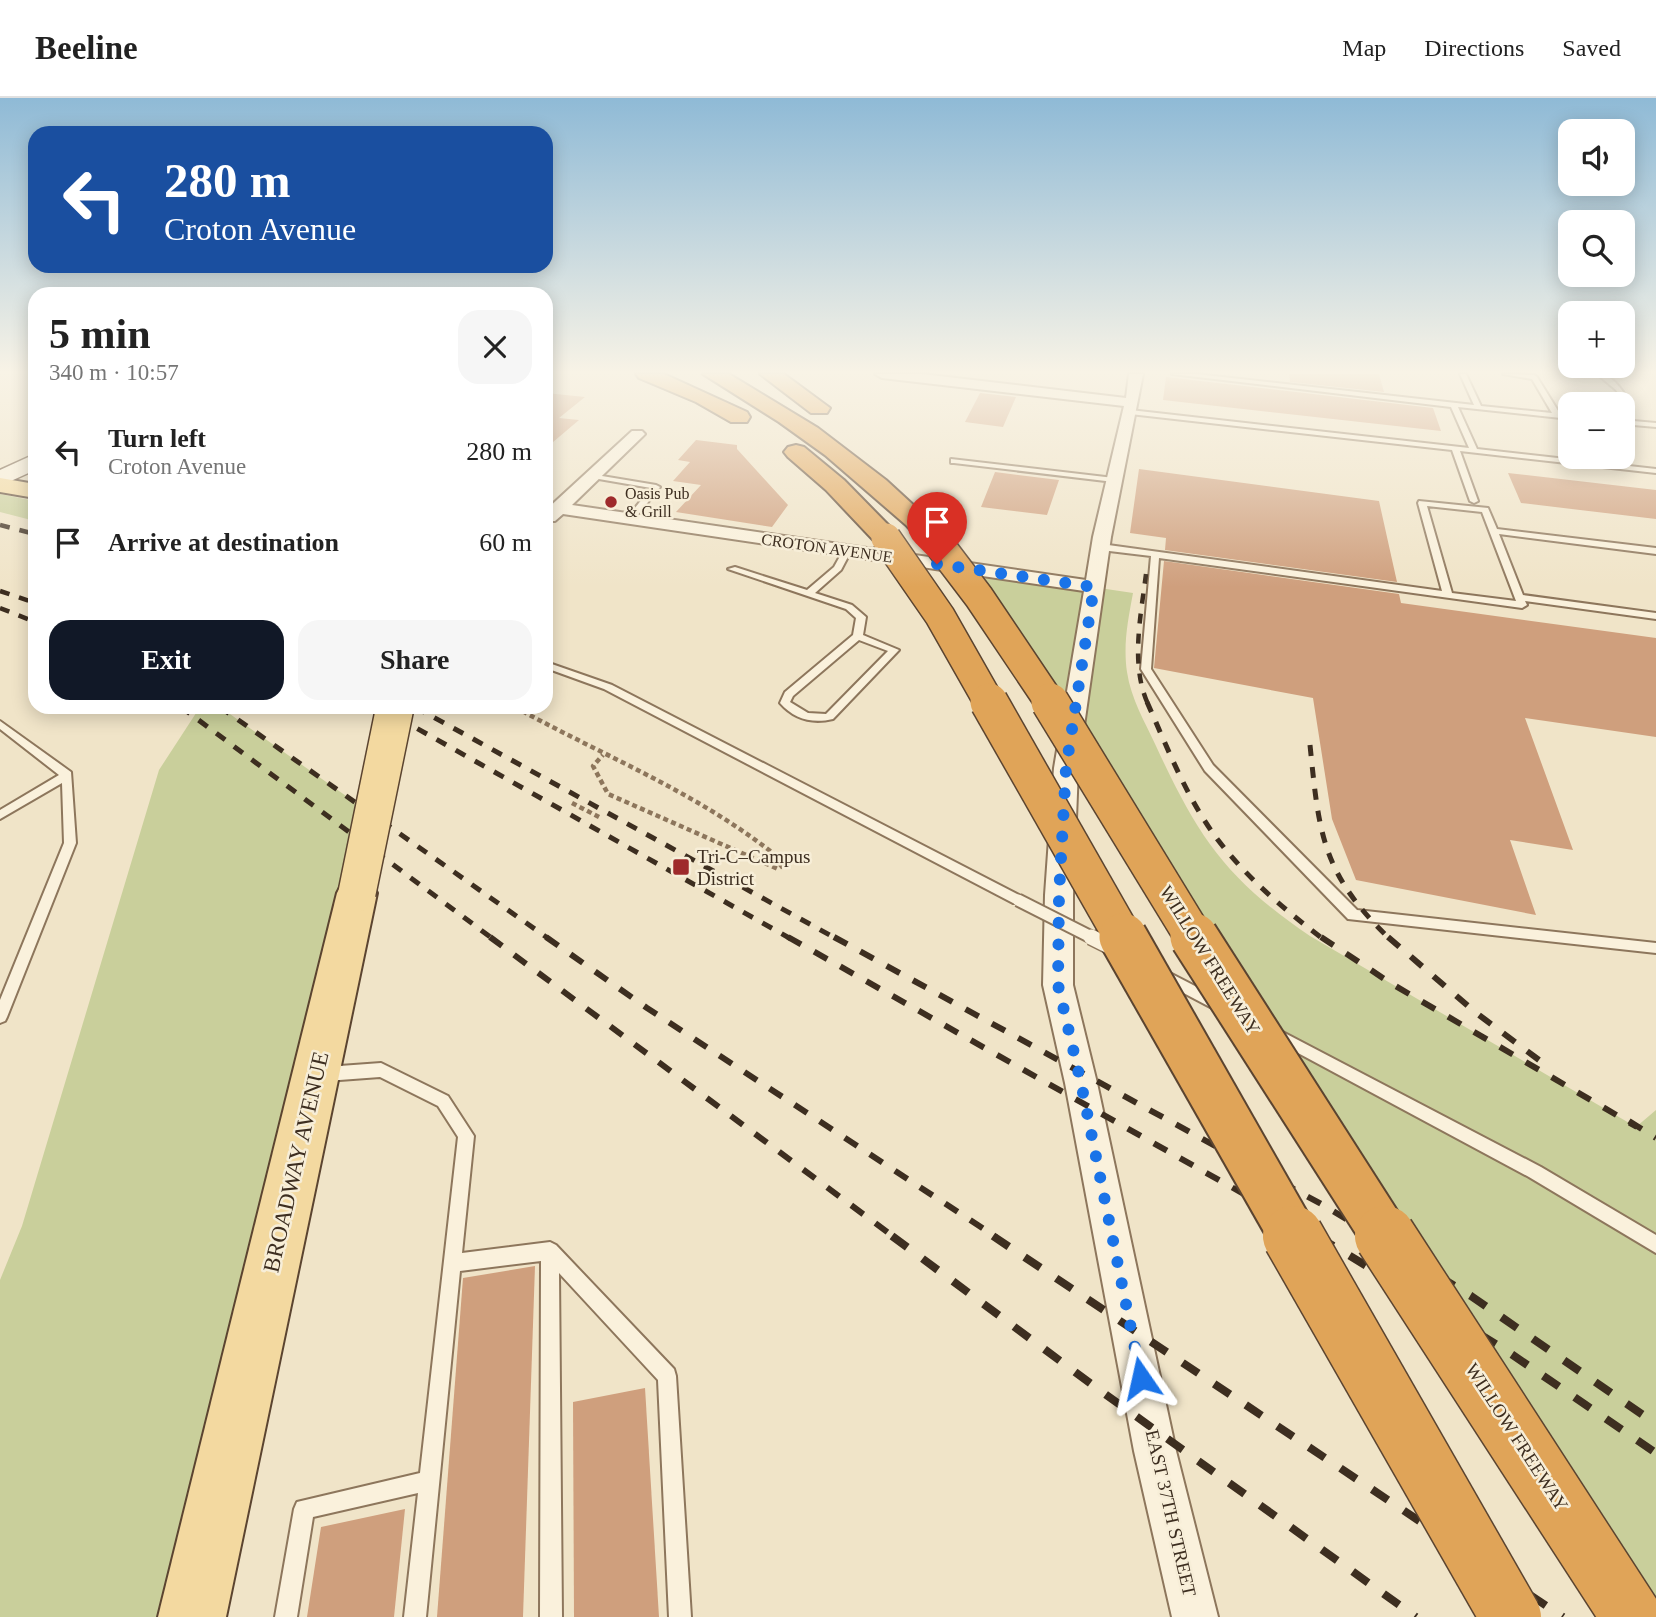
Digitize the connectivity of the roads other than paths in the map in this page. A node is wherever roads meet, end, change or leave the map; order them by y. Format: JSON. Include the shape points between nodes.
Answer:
{"nodes":[{"id":1,"x":626,"y":445,"type":"edge"},
{"id":2,"x":786,"y":445,"type":"edge"},
{"id":3,"x":826,"y":445,"type":"edge"},
{"id":4,"x":1122,"y":445,"type":"edge"},
{"id":5,"x":1430,"y":445,"type":"edge"},
{"id":6,"x":1472,"y":445,"type":"edge"},
{"id":7,"x":1455,"y":448,"type":"junction"},
{"id":8,"x":870,"y":450,"type":"dead end"},
{"id":9,"x":1474,"y":450,"type":"junction"},
{"id":10,"x":954,"y":461,"type":"dead end"},
{"id":11,"x":28,"y":465,"type":"edge"},
{"id":12,"x":1656,"y":471,"type":"edge"},
{"id":13,"x":593,"y":476,"type":"junction"},
{"id":14,"x":0,"y":479,"type":"edge"},
{"id":15,"x":1114,"y":480,"type":"junction"},
{"id":16,"x":0,"y":485,"type":"edge"},
{"id":17,"x":28,"y":490,"type":"edge"},
{"id":18,"x":1474,"y":501,"type":"dead end"},
{"id":19,"x":553,"y":513,"type":"edge"},
{"id":20,"x":630,"y":519,"type":"junction"},
{"id":21,"x":1493,"y":531,"type":"junction"},
{"id":22,"x":938,"y":543,"type":"junction"},
{"id":23,"x":867,"y":544,"type":"junction"},
{"id":24,"x":1101,"y":547,"type":"junction"},
{"id":25,"x":1656,"y":551,"type":"edge"},
{"id":26,"x":1155,"y":555,"type":"junction"},
{"id":27,"x":732,"y":569,"type":"dead end"},
{"id":28,"x":1094,"y":587,"type":"junction"},
{"id":29,"x":809,"y":593,"type":"junction"},
{"id":30,"x":1448,"y":595,"type":"junction"},
{"id":31,"x":1519,"y":597,"type":"junction"},
{"id":32,"x":1656,"y":616,"type":"edge"},
{"id":33,"x":858,"y":636,"type":"junction"},
{"id":34,"x":553,"y":668,"type":"edge"},
{"id":35,"x":394,"y":714,"type":"edge"},
{"id":36,"x":0,"y":724,"type":"edge"},
{"id":37,"x":66,"y":775,"type":"junction"},
{"id":38,"x":0,"y":815,"type":"edge"},
{"id":39,"x":1656,"y":948,"type":"edge"},
{"id":40,"x":0,"y":1017,"type":"edge"},
{"id":41,"x":315,"y":1076,"type":"junction"},
{"id":42,"x":1656,"y":1245,"type":"edge"},
{"id":43,"x":550,"y":1251,"type":"junction"},
{"id":44,"x":453,"y":1263,"type":"junction"},
{"id":45,"x":428,"y":1481,"type":"junction"},
{"id":46,"x":192,"y":1617,"type":"edge"},
{"id":47,"x":286,"y":1617,"type":"edge"},
{"id":48,"x":415,"y":1617,"type":"edge"},
{"id":49,"x":551,"y":1617,"type":"edge"},
{"id":50,"x":680,"y":1617,"type":"edge"},
{"id":51,"x":1195,"y":1617,"type":"edge"},
{"id":52,"x":1511,"y":1617,"type":"edge"},
{"id":53,"x":1632,"y":1617,"type":"edge"}],
"edges":[{"from":1,"to":13,"type":"street"},
{"from":2,"to":23,"type":"highway","via":[[835,485]]},
{"from":3,"to":22,"type":"highway","name":"WILLOW FREEWAY"},
{"from":4,"to":15,"type":"street","name":"EAST 37TH STREET"},
{"from":5,"to":7,"type":"lane"},
{"from":6,"to":9,"type":"lane"},
{"from":7,"to":9,"type":"lane"},
{"from":7,"to":18,"type":"lane"},
{"from":8,"to":22,"type":"highway","via":[[906,491]]},
{"from":9,"to":12,"type":"lane"},
{"from":10,"to":15,"type":"lane"},
{"from":11,"to":14,"type":"main road"},
{"from":13,"to":19,"type":"street"},
{"from":13,"to":20,"type":"lane","via":[[656,487]]},
{"from":15,"to":24,"type":"street","name":"EAST 37TH STREET"},
{"from":16,"to":17,"type":"main road"},
{"from":19,"to":20,"type":"street","name":"CROTON AVENUE"},
{"from":20,"to":23,"type":"street","name":"CROTON AVENUE"},
{"from":21,"to":25,"type":"lane"},
{"from":21,"to":30,"type":"lane","via":[[1485,510],[1422,503]]},
{"from":21,"to":31,"type":"lane"},
{"from":22,"to":53,"type":"highway","name":"WILLOW FREEWAY","bridge":true,"via":[[974,589],[1083,754],[1214,971]]},
{"from":23,"to":28,"type":"street","name":"CROTON AVENUE"},
{"from":23,"to":29,"type":"lane"},
{"from":23,"to":52,"type":"highway","bridge":true,"via":[[940,616]]},
{"from":24,"to":26,"type":"lane"},
{"from":24,"to":28,"type":"street","name":"EAST 37TH STREET"},
{"from":26,"to":30,"type":"lane"},
{"from":26,"to":39,"type":"lane","via":[[1146,669],[1209,768],[1353,915]]},
{"from":27,"to":29,"type":"lane"},
{"from":28,"to":51,"type":"street","name":"EAST 37TH STREET","via":[[1066,768],[1058,985],[1155,1451]]},
{"from":29,"to":33,"type":"lane","via":[[849,607],[861,617]]},
{"from":30,"to":31,"type":"lane","via":[[1522,605]]},
{"from":31,"to":32,"type":"lane"},
{"from":33,"to":33,"type":"lane","via":[[789,695],[785,703],[795,713],[816,719],[829,717],[891,657],[894,650]]},
{"from":34,"to":42,"type":"lane","bridge":true,"via":[[607,687],[1109,946],[1535,1172]]},
{"from":35,"to":41,"type":"main road","name":"BROADWAY AVENUE","bridge":true},
{"from":36,"to":37,"type":"lane"},
{"from":37,"to":38,"type":"lane"},
{"from":37,"to":40,"type":"lane","via":[[69,843]]},
{"from":41,"to":44,"type":"lane","via":[[381,1070],[443,1101],[466,1136]]},
{"from":41,"to":46,"type":"main road","name":"BROADWAY AVENUE"},
{"from":43,"to":44,"type":"lane"},
{"from":43,"to":49,"type":"lane"},
{"from":43,"to":50,"type":"lane","via":[[667,1376]]},
{"from":44,"to":45,"type":"lane"},
{"from":45,"to":47,"type":"lane","via":[[304,1509]]},
{"from":45,"to":48,"type":"lane"}]}
